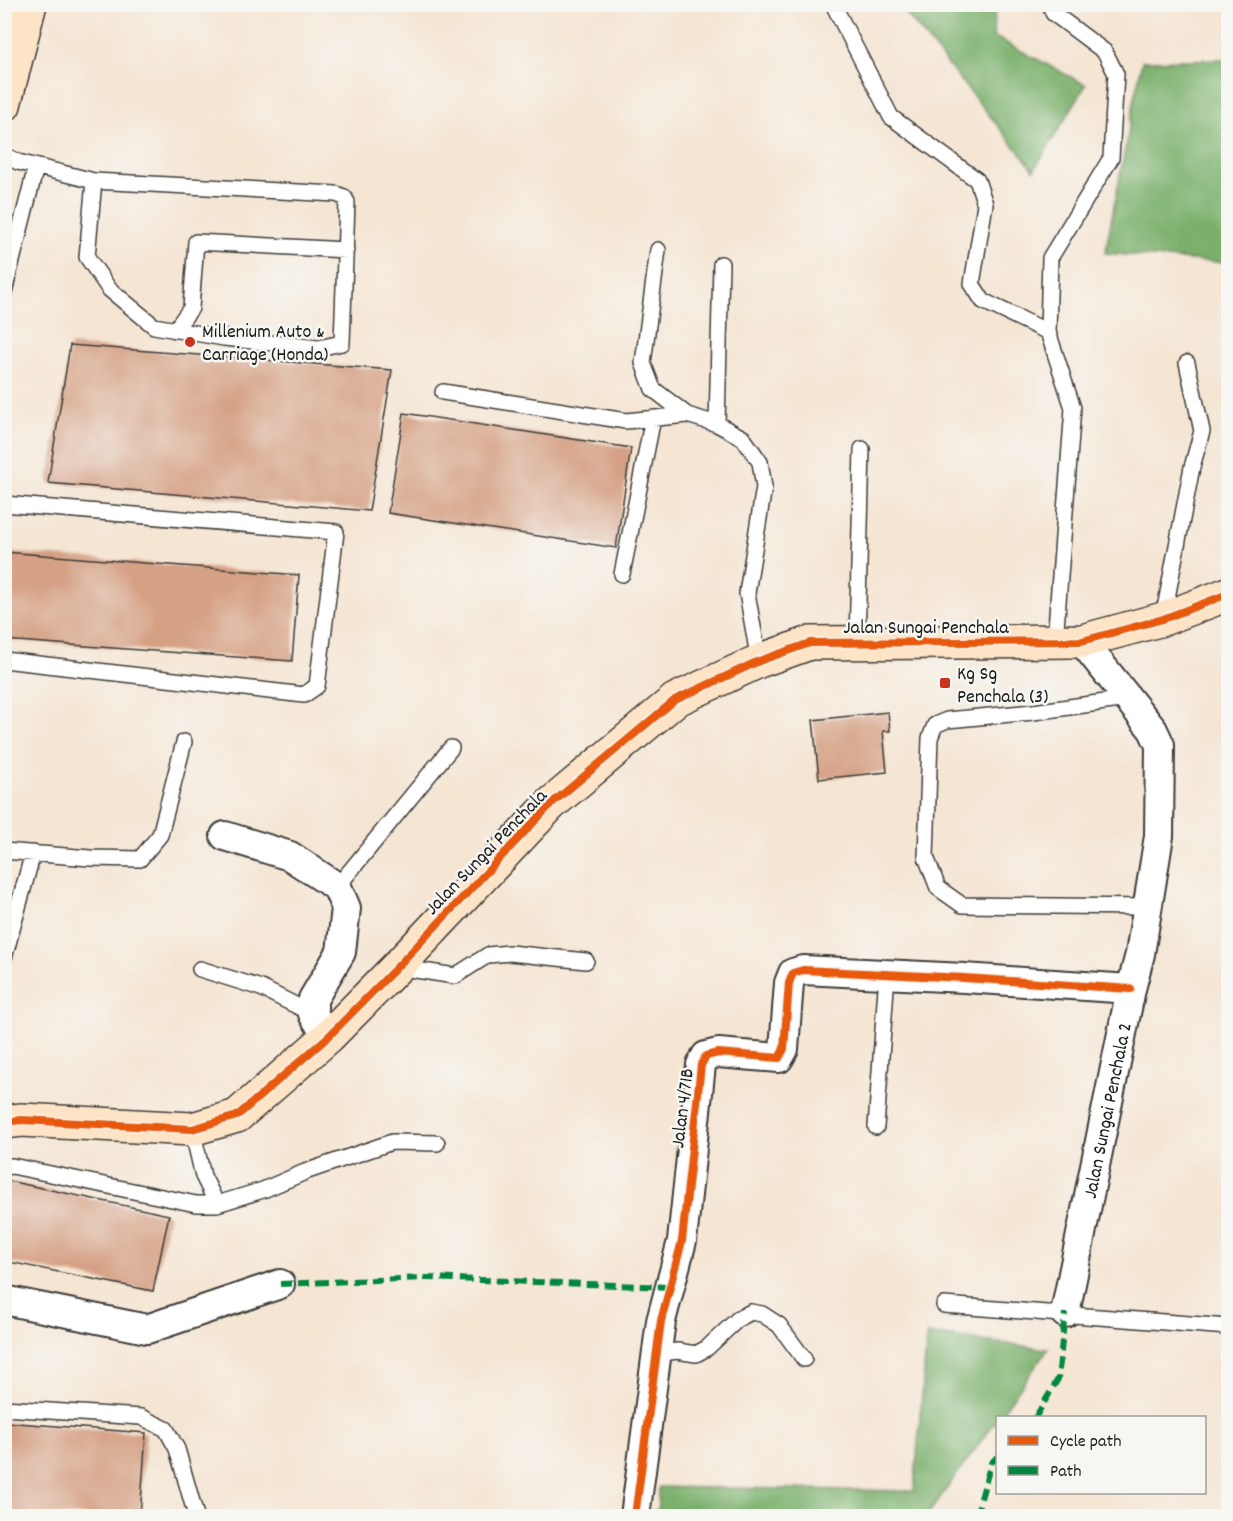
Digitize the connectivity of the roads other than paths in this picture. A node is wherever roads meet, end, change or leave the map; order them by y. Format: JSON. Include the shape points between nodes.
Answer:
{"nodes":[{"id":1,"x":30,"y":4,"type":"edge"},
{"id":2,"x":833,"y":4,"type":"edge"},
{"id":3,"x":1050,"y":4,"type":"edge"},
{"id":4,"x":4,"y":105,"type":"edge"},
{"id":5,"x":4,"y":155,"type":"edge"},
{"id":6,"x":36,"y":167,"type":"junction"},
{"id":7,"x":94,"y":181,"type":"junction"},
{"id":8,"x":346,"y":250,"type":"junction"},
{"id":9,"x":658,"y":250,"type":"dead end"},
{"id":10,"x":721,"y":264,"type":"dead end"},
{"id":11,"x":4,"y":292,"type":"edge"},
{"id":12,"x":175,"y":330,"type":"junction"},
{"id":13,"x":1048,"y":332,"type":"junction"},
{"id":14,"x":1187,"y":363,"type":"dead end"},
{"id":15,"x":442,"y":392,"type":"dead end"},
{"id":16,"x":687,"y":415,"type":"junction"},
{"id":17,"x":653,"y":418,"type":"junction"},
{"id":18,"x":717,"y":424,"type":"junction"},
{"id":19,"x":862,"y":449,"type":"dead end"},
{"id":20,"x":4,"y":504,"type":"edge"},
{"id":21,"x":622,"y":574,"type":"dead end"},
{"id":22,"x":1228,"y":594,"type":"edge"},
{"id":23,"x":1163,"y":619,"type":"junction"},
{"id":24,"x":1068,"y":641,"type":"junction"},
{"id":25,"x":857,"y":642,"type":"junction"},
{"id":26,"x":4,"y":660,"type":"edge"},
{"id":27,"x":759,"y":661,"type":"junction"},
{"id":28,"x":1128,"y":699,"type":"junction"},
{"id":29,"x":184,"y":742,"type":"dead end"},
{"id":30,"x":451,"y":748,"type":"dead end"},
{"id":31,"x":225,"y":836,"type":"dead end"},
{"id":32,"x":4,"y":851,"type":"edge"},
{"id":33,"x":33,"y":853,"type":"junction"},
{"id":34,"x":337,"y":887,"type":"junction"},
{"id":35,"x":1148,"y":907,"type":"junction"},
{"id":36,"x":4,"y":958,"type":"edge"},
{"id":37,"x":586,"y":961,"type":"dead end"},
{"id":38,"x":397,"y":967,"type":"junction"},
{"id":39,"x":200,"y":969,"type":"dead end"},
{"id":40,"x":887,"y":974,"type":"junction"},
{"id":41,"x":1131,"y":989,"type":"junction"},
{"id":42,"x":320,"y":1026,"type":"junction"},
{"id":43,"x":4,"y":1122,"type":"edge"},
{"id":44,"x":876,"y":1127,"type":"dead end"},
{"id":45,"x":192,"y":1129,"type":"junction"},
{"id":46,"x":437,"y":1143,"type":"dead end"},
{"id":47,"x":4,"y":1167,"type":"edge"},
{"id":48,"x":218,"y":1204,"type":"junction"},
{"id":49,"x":280,"y":1284,"type":"dead end"},
{"id":50,"x":4,"y":1300,"type":"edge"},
{"id":51,"x":944,"y":1305,"type":"dead end"},
{"id":52,"x":1065,"y":1313,"type":"junction"},
{"id":53,"x":1228,"y":1327,"type":"edge"},
{"id":54,"x":655,"y":1354,"type":"junction"},
{"id":55,"x":804,"y":1359,"type":"dead end"},
{"id":56,"x":4,"y":1408,"type":"edge"},
{"id":57,"x":196,"y":1516,"type":"edge"},
{"id":58,"x":635,"y":1516,"type":"edge"}],
"edges":[{"from":1,"to":4,"type":"street"},
{"from":2,"to":13,"type":"lane","via":[[891,117],[977,180],[985,204],[972,284],[983,301]]},
{"from":3,"to":13,"type":"lane","via":[[1053,13],[1105,52],[1116,74],[1112,158],[1050,258]]},
{"from":5,"to":6,"type":"lane"},
{"from":6,"to":7,"type":"lane"},
{"from":6,"to":11,"type":"lane"},
{"from":7,"to":8,"type":"lane","via":[[336,194],[347,202]]},
{"from":7,"to":12,"type":"lane","via":[[87,257],[109,289],[154,326]]},
{"from":8,"to":12,"type":"lane","via":[[196,242],[190,308]]},
{"from":8,"to":12,"type":"lane","via":[[342,343],[318,348]]},
{"from":9,"to":16,"type":"lane","via":[[644,363],[653,389]]},
{"from":10,"to":18,"type":"lane"},
{"from":13,"to":24,"type":"lane","via":[[1073,408]]},
{"from":14,"to":23,"type":"lane","via":[[1202,431]]},
{"from":15,"to":17,"type":"lane","via":[[626,421]]},
{"from":16,"to":17,"type":"lane"},
{"from":16,"to":18,"type":"lane"},
{"from":17,"to":21,"type":"lane"},
{"from":18,"to":27,"type":"lane","via":[[743,438],[760,462],[764,486],[747,593]]},
{"from":19,"to":25,"type":"lane"},
{"from":20,"to":26,"type":"lane","via":[[336,532],[317,686],[304,695]]},
{"from":22,"to":23,"type":"street","name":"Jalan Sungai Penchala"},
{"from":23,"to":24,"type":"street","name":"Jalan Sungai Penchala"},
{"from":24,"to":25,"type":"street","name":"Jalan Sungai Penchala"},
{"from":24,"to":28,"type":"street","name":"Jalan Sungai Penchala 2"},
{"from":25,"to":27,"type":"street","name":"Jalan Sungai Penchala","via":[[810,643]]},
{"from":27,"to":38,"type":"street","name":"Jalan Sungai Penchala","via":[[675,700],[560,796]]},
{"from":28,"to":35,"type":"street","name":"Jalan Sungai Penchala 2","via":[[1160,745],[1159,836]]},
{"from":28,"to":35,"type":"lane","via":[[947,720],[935,725],[930,738],[926,857],[938,888],[962,905]]},
{"from":29,"to":33,"type":"lane","via":[[160,835],[140,859]]},
{"from":30,"to":34,"type":"lane"},
{"from":31,"to":34,"type":"street","via":[[290,856]]},
{"from":32,"to":33,"type":"lane"},
{"from":33,"to":36,"type":"lane"},
{"from":34,"to":42,"type":"street","via":[[346,908],[341,952],[313,999]]},
{"from":35,"to":41,"type":"street","name":"Jalan Sungai Penchala 2"},
{"from":37,"to":38,"type":"lane","via":[[510,952],[488,955],[455,976]]},
{"from":38,"to":42,"type":"street","name":"Jalan Sungai Penchala"},
{"from":39,"to":42,"type":"lane","via":[[261,988]]},
{"from":40,"to":41,"type":"street","name":"Jalan 4/71B"},
{"from":40,"to":44,"type":"lane"},
{"from":40,"to":54,"type":"street","name":"Jalan 4/71B","via":[[803,970],[793,973],[784,1049],[779,1058],[718,1053],[706,1056],[701,1065],[682,1241]]},
{"from":41,"to":52,"type":"street","name":"Jalan Sungai Penchala 2"},
{"from":42,"to":45,"type":"street","name":"Jalan Sungai Penchala","via":[[237,1116]]},
{"from":43,"to":45,"type":"street","name":"Jalan Sungai Penchala"},
{"from":45,"to":48,"type":"lane","via":[[203,1176]]},
{"from":46,"to":48,"type":"lane","via":[[392,1142]]},
{"from":47,"to":48,"type":"lane","via":[[196,1204]]},
{"from":49,"to":50,"type":"street","via":[[147,1329]]},
{"from":51,"to":52,"type":"lane"},
{"from":52,"to":53,"type":"lane"},
{"from":54,"to":55,"type":"lane","via":[[696,1354],[751,1312],[779,1325]]},
{"from":54,"to":58,"type":"street","name":"Jalan 4/71B"},
{"from":56,"to":57,"type":"lane","via":[[141,1417],[166,1429],[177,1449]]}]}
